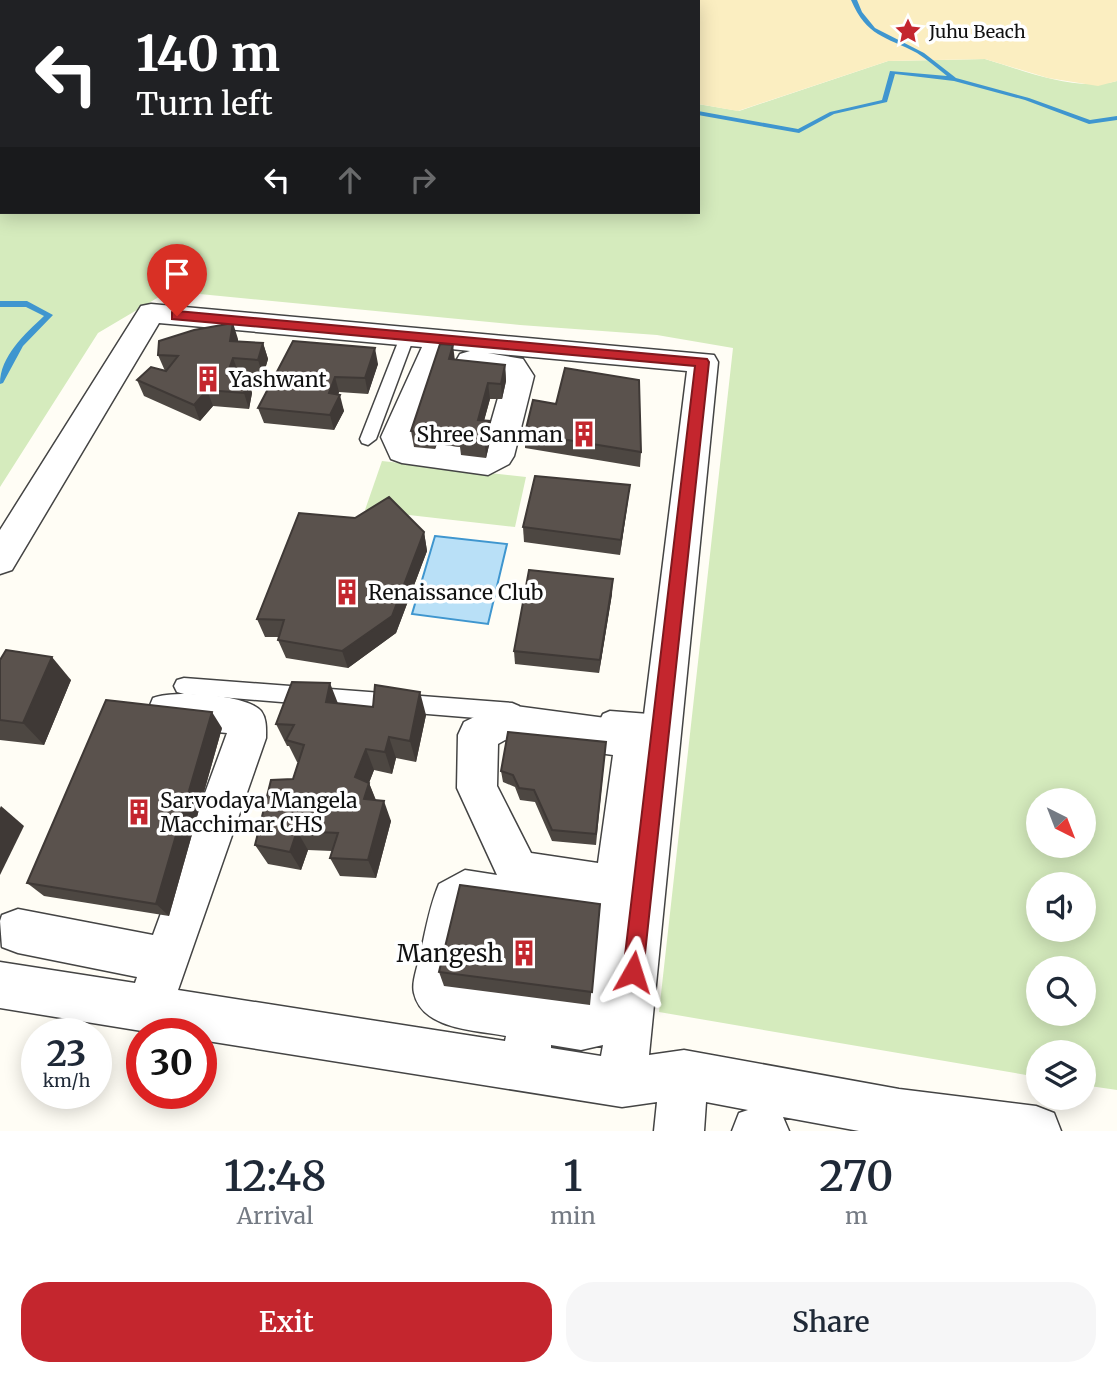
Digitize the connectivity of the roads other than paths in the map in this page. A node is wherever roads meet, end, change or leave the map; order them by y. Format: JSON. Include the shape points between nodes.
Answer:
{"nodes":[{"id":1,"x":426,"y":344,"type":"junction"},
{"id":2,"x":368,"y":439,"type":"dead end"},
{"id":3,"x":0,"y":560,"type":"edge"},
{"id":4,"x":184,"y":686,"type":"dead end"},
{"id":5,"x":136,"y":707,"type":"edge"},
{"id":6,"x":652,"y":735,"type":"junction"},
{"id":7,"x":626,"y":902,"type":"junction"},
{"id":8,"x":18,"y":931,"type":"dead end"},
{"id":9,"x":165,"y":960,"type":"junction"},
{"id":10,"x":0,"y":985,"type":"edge"},
{"id":11,"x":148,"y":1009,"type":"junction"},
{"id":12,"x":532,"y":1018,"type":"junction"},
{"id":13,"x":524,"y":1068,"type":"junction"},
{"id":14,"x":684,"y":1074,"type":"junction"},
{"id":15,"x":621,"y":1083,"type":"junction"},
{"id":16,"x":899,"y":1122,"type":"edge"},
{"id":17,"x":678,"y":1131,"type":"edge"},
{"id":18,"x":757,"y":1131,"type":"edge"},
{"id":19,"x":764,"y":1131,"type":"edge"},
{"id":20,"x":1036,"y":1131,"type":"edge"}],
"edges":[{"from":1,"to":2,"type":"lane"},
{"from":1,"to":3,"type":"street","via":[[151,313]]},
{"from":1,"to":6,"type":"street","via":[[703,362]]},
{"from":4,"to":6,"type":"lane"},
{"from":5,"to":9,"type":"street","via":[[237,717],[247,724],[246,738]]},
{"from":6,"to":7,"type":"street"},
{"from":6,"to":7,"type":"street","via":[[501,722],[478,735],[477,788],[518,872]]},
{"from":7,"to":12,"type":"street","via":[[592,1026]]},
{"from":7,"to":12,"type":"street","via":[[465,892],[454,899],[436,991],[447,1001]]},
{"from":7,"to":15,"type":"street"},
{"from":8,"to":9,"type":"street"},
{"from":9,"to":11,"type":"street"},
{"from":10,"to":11,"type":"street"},
{"from":11,"to":13,"type":"street"},
{"from":12,"to":13,"type":"street"},
{"from":13,"to":15,"type":"street"},
{"from":14,"to":15,"type":"street"},
{"from":14,"to":16,"type":"street"},
{"from":14,"to":17,"type":"street"},
{"from":16,"to":20,"type":"street"},
{"from":18,"to":19,"type":"street"}]}
